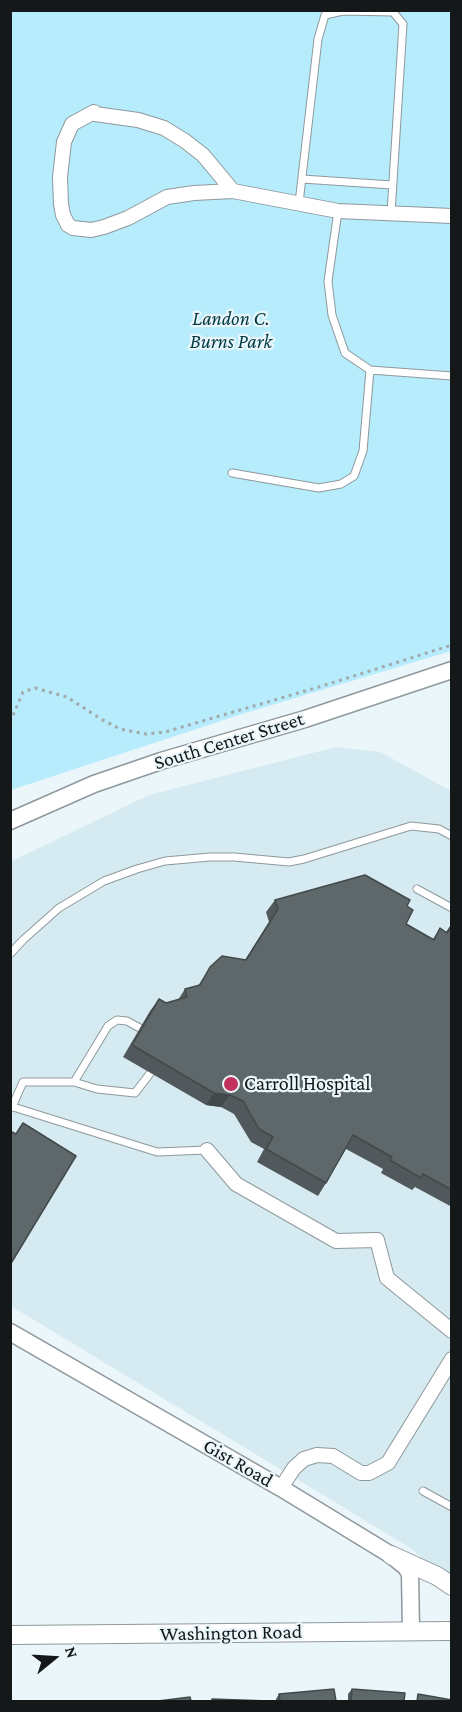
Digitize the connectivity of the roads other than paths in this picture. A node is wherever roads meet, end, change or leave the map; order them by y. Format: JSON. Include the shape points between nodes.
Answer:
{"nodes":[{"id":1,"x":302,"y":179,"type":"junction"},
{"id":2,"x":392,"y":185,"type":"junction"},
{"id":3,"x":233,"y":190,"type":"junction"},
{"id":4,"x":299,"y":203,"type":"junction"},
{"id":5,"x":338,"y":211,"type":"junction"},
{"id":6,"x":391,"y":213,"type":"junction"},
{"id":7,"x":452,"y":216,"type":"edge"},
{"id":8,"x":370,"y":370,"type":"junction"},
{"id":9,"x":452,"y":376,"type":"edge"},
{"id":10,"x":232,"y":473,"type":"dead end"},
{"id":11,"x":451,"y":671,"type":"edge"},
{"id":12,"x":10,"y":821,"type":"edge"},
{"id":13,"x":452,"y":836,"type":"edge"},
{"id":14,"x":417,"y":889,"type":"dead end"},
{"id":15,"x":452,"y":908,"type":"edge"},
{"id":16,"x":10,"y":954,"type":"edge"},
{"id":17,"x":151,"y":1034,"type":"edge"},
{"id":18,"x":158,"y":1061,"type":"edge"},
{"id":19,"x":74,"y":1082,"type":"junction"},
{"id":20,"x":11,"y":1106,"type":"edge"},
{"id":21,"x":207,"y":1150,"type":"joint"},
{"id":22,"x":452,"y":1331,"type":"edge"},
{"id":23,"x":10,"y":1332,"type":"edge"},
{"id":24,"x":452,"y":1359,"type":"edge"},
{"id":25,"x":281,"y":1488,"type":"junction"},
{"id":26,"x":423,"y":1491,"type":"dead end"},
{"id":27,"x":452,"y":1507,"type":"edge"},
{"id":28,"x":391,"y":1556,"type":"junction"},
{"id":29,"x":452,"y":1586,"type":"edge"},
{"id":30,"x":411,"y":1631,"type":"junction"},
{"id":31,"x":452,"y":1631,"type":"edge"},
{"id":32,"x":10,"y":1635,"type":"edge"}],
"edges":[{"from":1,"to":2,"type":"lane"},
{"from":1,"to":2,"type":"lane","via":[[318,39],[326,15],[343,11],[393,12],[403,24]]},
{"from":1,"to":4,"type":"lane"},
{"from":2,"to":6,"type":"lane"},
{"from":3,"to":3,"type":"street","via":[[173,196],[104,227],[73,228],[68,225],[61,204],[64,142],[72,124],[94,112],[138,120],[164,128],[185,141]]},
{"from":3,"to":4,"type":"street"},
{"from":4,"to":5,"type":"street"},
{"from":5,"to":6,"type":"street"},
{"from":5,"to":8,"type":"lane","via":[[328,281],[332,315],[345,353]]},
{"from":6,"to":7,"type":"street"},
{"from":8,"to":9,"type":"lane"},
{"from":8,"to":10,"type":"lane","via":[[363,451],[354,476],[341,484],[319,488]]},
{"from":11,"to":12,"type":"street","name":"South Center Street","via":[[105,780]]},
{"from":13,"to":16,"type":"lane","via":[[439,829],[411,826],[289,862],[234,856],[165,861],[104,881],[59,908]]},
{"from":14,"to":15,"type":"lane"},
{"from":17,"to":19,"type":"lane","via":[[117,1020],[108,1026]]},
{"from":18,"to":19,"type":"lane","via":[[135,1093]]},
{"from":19,"to":20,"type":"lane","via":[[23,1082]]},
{"from":20,"to":21,"type":"lane","via":[[157,1152]]},
{"from":21,"to":22,"type":"street","via":[[236,1184],[336,1241],[377,1240],[387,1278]]},
{"from":23,"to":25,"type":"street","name":"Gist Road"},
{"from":24,"to":25,"type":"street","via":[[388,1463],[361,1473],[333,1456],[317,1455],[294,1468]]},
{"from":25,"to":28,"type":"street","name":"Gist Road"},
{"from":26,"to":27,"type":"lane"},
{"from":28,"to":29,"type":"main road"},
{"from":28,"to":30,"type":"street","name":"Gist Road","via":[[410,1574]]},
{"from":30,"to":31,"type":"main road","name":"Washington Road"},
{"from":30,"to":32,"type":"main road","name":"Washington Road"}]}
